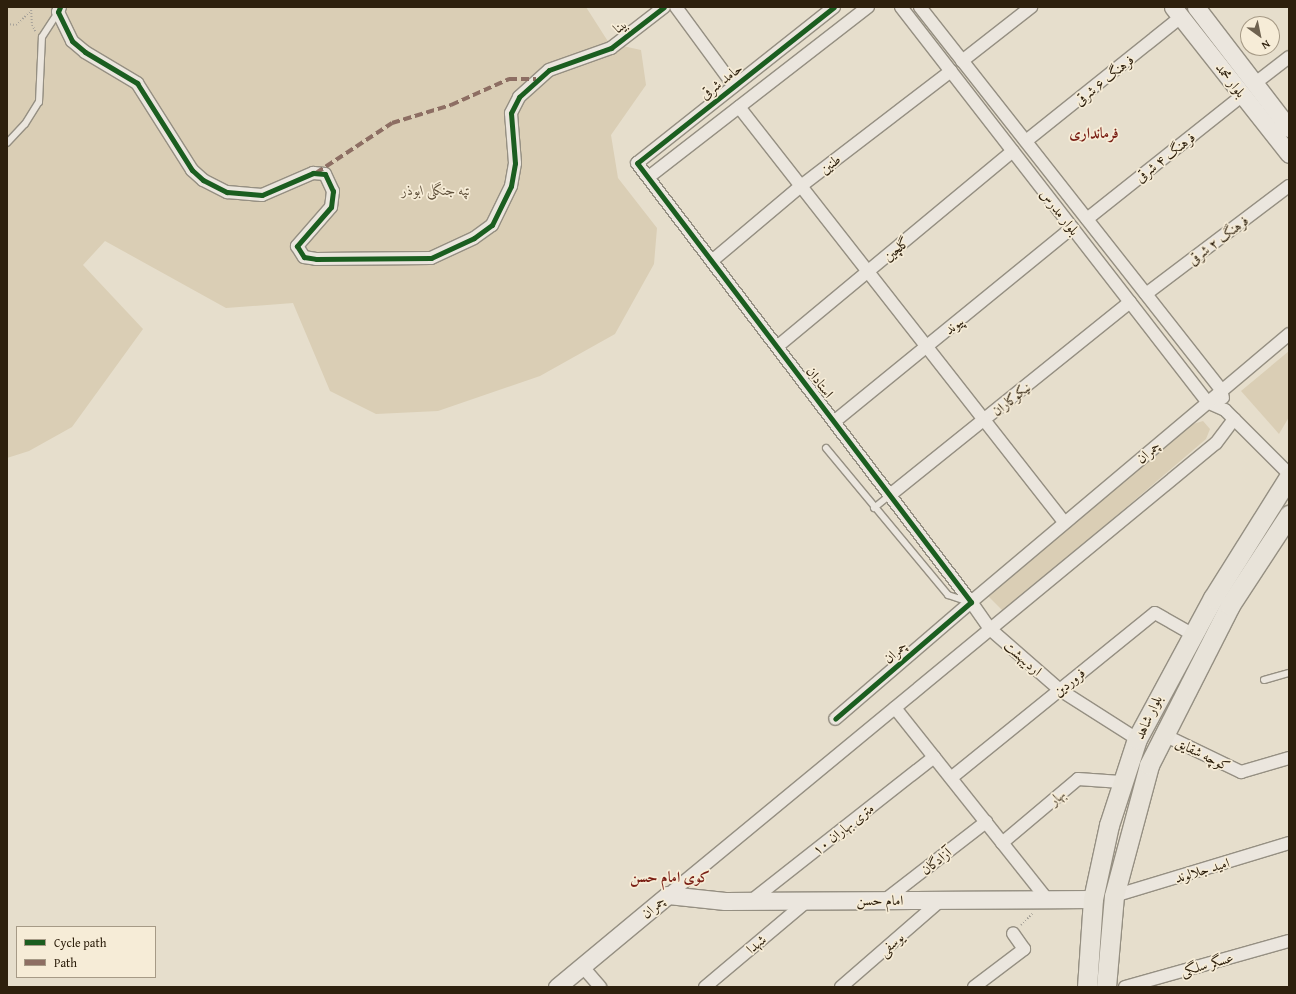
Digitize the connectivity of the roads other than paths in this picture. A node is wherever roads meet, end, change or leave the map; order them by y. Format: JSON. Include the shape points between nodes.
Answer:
{"nodes":[{"id":1,"x":664,"y":7,"type":"edge"},
{"id":2,"x":676,"y":7,"type":"edge"},
{"id":3,"x":834,"y":7,"type":"edge"},
{"id":4,"x":868,"y":7,"type":"edge"},
{"id":5,"x":901,"y":7,"type":"edge"},
{"id":6,"x":920,"y":7,"type":"edge"},
{"id":7,"x":1031,"y":7,"type":"edge"},
{"id":8,"x":1196,"y":7,"type":"edge"},
{"id":9,"x":59,"y":10,"type":"edge"},
{"id":10,"x":1177,"y":12,"type":"edge"},
{"id":11,"x":1289,"y":57,"type":"edge"},
{"id":12,"x":962,"y":60,"type":"junction"},
{"id":13,"x":951,"y":71,"type":"junction"},
{"id":14,"x":734,"y":86,"type":"junction"},
{"id":15,"x":1248,"y":89,"type":"junction"},
{"id":16,"x":739,"y":107,"type":"junction"},
{"id":17,"x":1289,"y":128,"type":"edge"},
{"id":18,"x":1026,"y":141,"type":"junction"},
{"id":19,"x":7,"y":142,"type":"edge"},
{"id":20,"x":1013,"y":151,"type":"junction"},
{"id":21,"x":1289,"y":154,"type":"edge"},
{"id":22,"x":650,"y":176,"type":"junction"},
{"id":23,"x":801,"y":186,"type":"junction"},
{"id":24,"x":1289,"y":186,"type":"edge"},
{"id":25,"x":1087,"y":219,"type":"junction"},
{"id":26,"x":1072,"y":228,"type":"junction"},
{"id":27,"x":713,"y":260,"type":"junction"},
{"id":28,"x":868,"y":272,"type":"junction"},
{"id":29,"x":1146,"y":294,"type":"junction"},
{"id":30,"x":1130,"y":302,"type":"junction"},
{"id":31,"x":1289,"y":334,"type":"edge"},
{"id":32,"x":778,"y":346,"type":"junction"},
{"id":33,"x":928,"y":348,"type":"junction"},
{"id":34,"x":1222,"y":390,"type":"junction"},
{"id":35,"x":1208,"y":402,"type":"junction"},
{"id":36,"x":1225,"y":410,"type":"junction"},
{"id":37,"x":1234,"y":420,"type":"junction"},
{"id":38,"x":835,"y":421,"type":"junction"},
{"id":39,"x":985,"y":421,"type":"junction"},
{"id":40,"x":826,"y":448,"type":"dead end"},
{"id":41,"x":1289,"y":476,"type":"edge"},
{"id":42,"x":890,"y":495,"type":"junction"},
{"id":43,"x":874,"y":508,"type":"junction"},
{"id":44,"x":1289,"y":515,"type":"edge"},
{"id":45,"x":1064,"y":522,"type":"junction"},
{"id":46,"x":971,"y":602,"type":"junction"},
{"id":47,"x":990,"y":629,"type":"junction"},
{"id":48,"x":1192,"y":634,"type":"junction"},
{"id":49,"x":1289,"y":673,"type":"edge"},
{"id":50,"x":1264,"y":680,"type":"dead end"},
{"id":51,"x":1060,"y":690,"type":"junction"},
{"id":52,"x":895,"y":708,"type":"junction"},
{"id":53,"x":835,"y":719,"type":"dead end"},
{"id":54,"x":1162,"y":734,"type":"junction"},
{"id":55,"x":1137,"y":739,"type":"junction"},
{"id":56,"x":934,"y":757,"type":"junction"},
{"id":57,"x":1289,"y":758,"type":"edge"},
{"id":58,"x":951,"y":778,"type":"junction"},
{"id":59,"x":1121,"y":782,"type":"junction"},
{"id":60,"x":986,"y":822,"type":"junction"},
{"id":61,"x":1002,"y":843,"type":"junction"},
{"id":62,"x":1289,"y":843,"type":"edge"},
{"id":63,"x":668,"y":895,"type":"junction"},
{"id":64,"x":1114,"y":896,"type":"junction"},
{"id":65,"x":1047,"y":899,"type":"junction"},
{"id":66,"x":1093,"y":899,"type":"junction"},
{"id":67,"x":885,"y":900,"type":"junction"},
{"id":68,"x":941,"y":900,"type":"junction"},
{"id":69,"x":751,"y":901,"type":"junction"},
{"id":70,"x":807,"y":901,"type":"junction"},
{"id":71,"x":1013,"y":933,"type":"road end"},
{"id":72,"x":1289,"y":941,"type":"edge"},
{"id":73,"x":582,"y":966,"type":"junction"},
{"id":74,"x":557,"y":987,"type":"edge"},
{"id":75,"x":600,"y":987,"type":"edge"},
{"id":76,"x":705,"y":987,"type":"edge"},
{"id":77,"x":841,"y":987,"type":"edge"},
{"id":78,"x":974,"y":987,"type":"edge"},
{"id":79,"x":1087,"y":987,"type":"edge"},
{"id":80,"x":1106,"y":987,"type":"edge"},
{"id":81,"x":1125,"y":987,"type":"edge"}],
"edges":[{"from":1,"to":9,"type":"street","name":"بینا","via":[[610,48],[549,70],[519,97],[511,113],[515,163],[511,186],[492,225],[474,238],[431,258],[316,259],[304,257],[297,246],[331,207],[334,191],[325,174],[313,173],[262,195],[227,192],[208,184],[192,170],[137,82],[85,52],[72,41]]},
{"from":2,"to":14,"type":"street"},
{"from":3,"to":14,"type":"street","name":"حامد شرقی"},
{"from":4,"to":16,"type":"street"},
{"from":5,"to":13,"type":"street","name":"بلوار مدرس"},
{"from":6,"to":12,"type":"street","name":"بلوار مدرس"},
{"from":7,"to":12,"type":"street"},
{"from":8,"to":15,"type":"street","name":"بلوار محمد"},
{"from":9,"to":19,"type":"lane","via":[[42,37],[42,87],[39,102],[30,118]]},
{"from":10,"to":15,"type":"street","name":"بلوار محمد"},
{"from":10,"to":18,"type":"street","name":"فرهنگ ۶ شرقی"},
{"from":11,"to":15,"type":"street","name":"فرهنگ ۴ شرقی"},
{"from":12,"to":18,"type":"street","name":"بلوار مدرس"},
{"from":13,"to":20,"type":"street","name":"بلوار مدرس"},
{"from":13,"to":23,"type":"street","name":"طنین"},
{"from":14,"to":22,"type":"street","name":"حامد شرقی","via":[[637,162]]},
{"from":15,"to":17,"type":"street","name":"بلوار محمد"},
{"from":15,"to":21,"type":"street","name":"بلوار محمد"},
{"from":15,"to":25,"type":"street","name":"فرهنگ ۴ شرقی"},
{"from":16,"to":22,"type":"street"},
{"from":16,"to":23,"type":"street"},
{"from":18,"to":25,"type":"street","name":"بلوار مدرس"},
{"from":20,"to":26,"type":"street","name":"بلوار مدرس"},
{"from":20,"to":28,"type":"street","name":"گلچین"},
{"from":22,"to":27,"type":"street","name":"استادان"},
{"from":23,"to":27,"type":"street","name":"طنین"},
{"from":23,"to":28,"type":"street"},
{"from":24,"to":29,"type":"street","name":"فرهنگ ۲ شرقی"},
{"from":25,"to":29,"type":"street","name":"بلوار مدرس"},
{"from":26,"to":30,"type":"street","name":"بلوار مدرس"},
{"from":26,"to":33,"type":"street","name":"پیوند"},
{"from":27,"to":32,"type":"street","name":"استادان"},
{"from":28,"to":32,"type":"street","name":"گلچین"},
{"from":28,"to":33,"type":"street"},
{"from":29,"to":34,"type":"street","name":"بلوار مدرس"},
{"from":30,"to":35,"type":"street","name":"بلوار مدرس"},
{"from":30,"to":39,"type":"street","name":"نیکوکاران"},
{"from":31,"to":34,"type":"street","name":"چمران"},
{"from":32,"to":38,"type":"street","name":"استادان"},
{"from":33,"to":38,"type":"street","name":"پیوند"},
{"from":33,"to":39,"type":"street"},
{"from":34,"to":35,"type":"street","name":"چمران"},
{"from":34,"to":36,"type":"street"},
{"from":35,"to":36,"type":"street","name":"بلوار مدرس"},
{"from":35,"to":45,"type":"street","name":"چمران"},
{"from":36,"to":37,"type":"street"},
{"from":37,"to":41,"type":"street"},
{"from":37,"to":47,"type":"street","name":"چمران","via":[[1216,443]]},
{"from":38,"to":42,"type":"street","name":"استادان"},
{"from":39,"to":42,"type":"street","name":"نیکوکاران"},
{"from":39,"to":45,"type":"street"},
{"from":40,"to":43,"type":"lane"},
{"from":41,"to":48,"type":"main road","name":"بلوار شاهد"},
{"from":42,"to":43,"type":"lane"},
{"from":42,"to":46,"type":"street","name":"استادان"},
{"from":43,"to":46,"type":"lane","via":[[948,595]]},
{"from":44,"to":54,"type":"main road","name":"بلوار شاهد","via":[[1230,605]]},
{"from":45,"to":46,"type":"street","name":"چمران"},
{"from":46,"to":47,"type":"street"},
{"from":46,"to":53,"type":"street","name":"چمران"},
{"from":47,"to":51,"type":"street","name":"اردیبهشت"},
{"from":47,"to":52,"type":"street","name":"چمران"},
{"from":48,"to":51,"type":"street","name":"فروردین","via":[[1155,613]]},
{"from":48,"to":55,"type":"main road","name":"بلوار شاهد"},
{"from":49,"to":50,"type":"lane"},
{"from":51,"to":55,"type":"street","name":"اردیبهشت"},
{"from":51,"to":58,"type":"street","name":"فروردین"},
{"from":52,"to":56,"type":"street"},
{"from":52,"to":63,"type":"street","name":"چمران"},
{"from":54,"to":57,"type":"street","name":"کوچه شقایق","via":[[1241,772]]},
{"from":54,"to":64,"type":"main road","name":"بلوار شاهد","via":[[1138,796]]},
{"from":55,"to":59,"type":"main road","name":"بلوار شاهد"},
{"from":56,"to":58,"type":"street"},
{"from":56,"to":69,"type":"street","name":"۱۰ متری بهاران"},
{"from":58,"to":60,"type":"street"},
{"from":59,"to":61,"type":"street","name":"بهار","via":[[1078,779]]},
{"from":59,"to":66,"type":"main road","name":"بلوار شاهد"},
{"from":60,"to":61,"type":"street"},
{"from":60,"to":67,"type":"street","name":"آزادگان"},
{"from":61,"to":65,"type":"street"},
{"from":62,"to":64,"type":"street","name":"امید جلالوند"},
{"from":63,"to":69,"type":"street","name":"امام حسن"},
{"from":63,"to":73,"type":"street","name":"چمران"},
{"from":64,"to":80,"type":"main road","name":"بلوار شاهد"},
{"from":65,"to":66,"type":"street","name":"امام حسن"},
{"from":65,"to":68,"type":"street","name":"امام حسن"},
{"from":66,"to":79,"type":"main road","name":"بلوار شاهد"},
{"from":67,"to":68,"type":"street","name":"امام حسن"},
{"from":67,"to":70,"type":"street","name":"امام حسن"},
{"from":68,"to":77,"type":"street","name":"یوسفی"},
{"from":69,"to":70,"type":"street","name":"امام حسن"},
{"from":70,"to":76,"type":"street","name":"شهدا"},
{"from":71,"to":78,"type":"street","via":[[1024,949]]},
{"from":72,"to":81,"type":"street","name":"عسگر سلگی"},
{"from":73,"to":74,"type":"street","name":"چمران"},
{"from":73,"to":75,"type":"street"}]}
